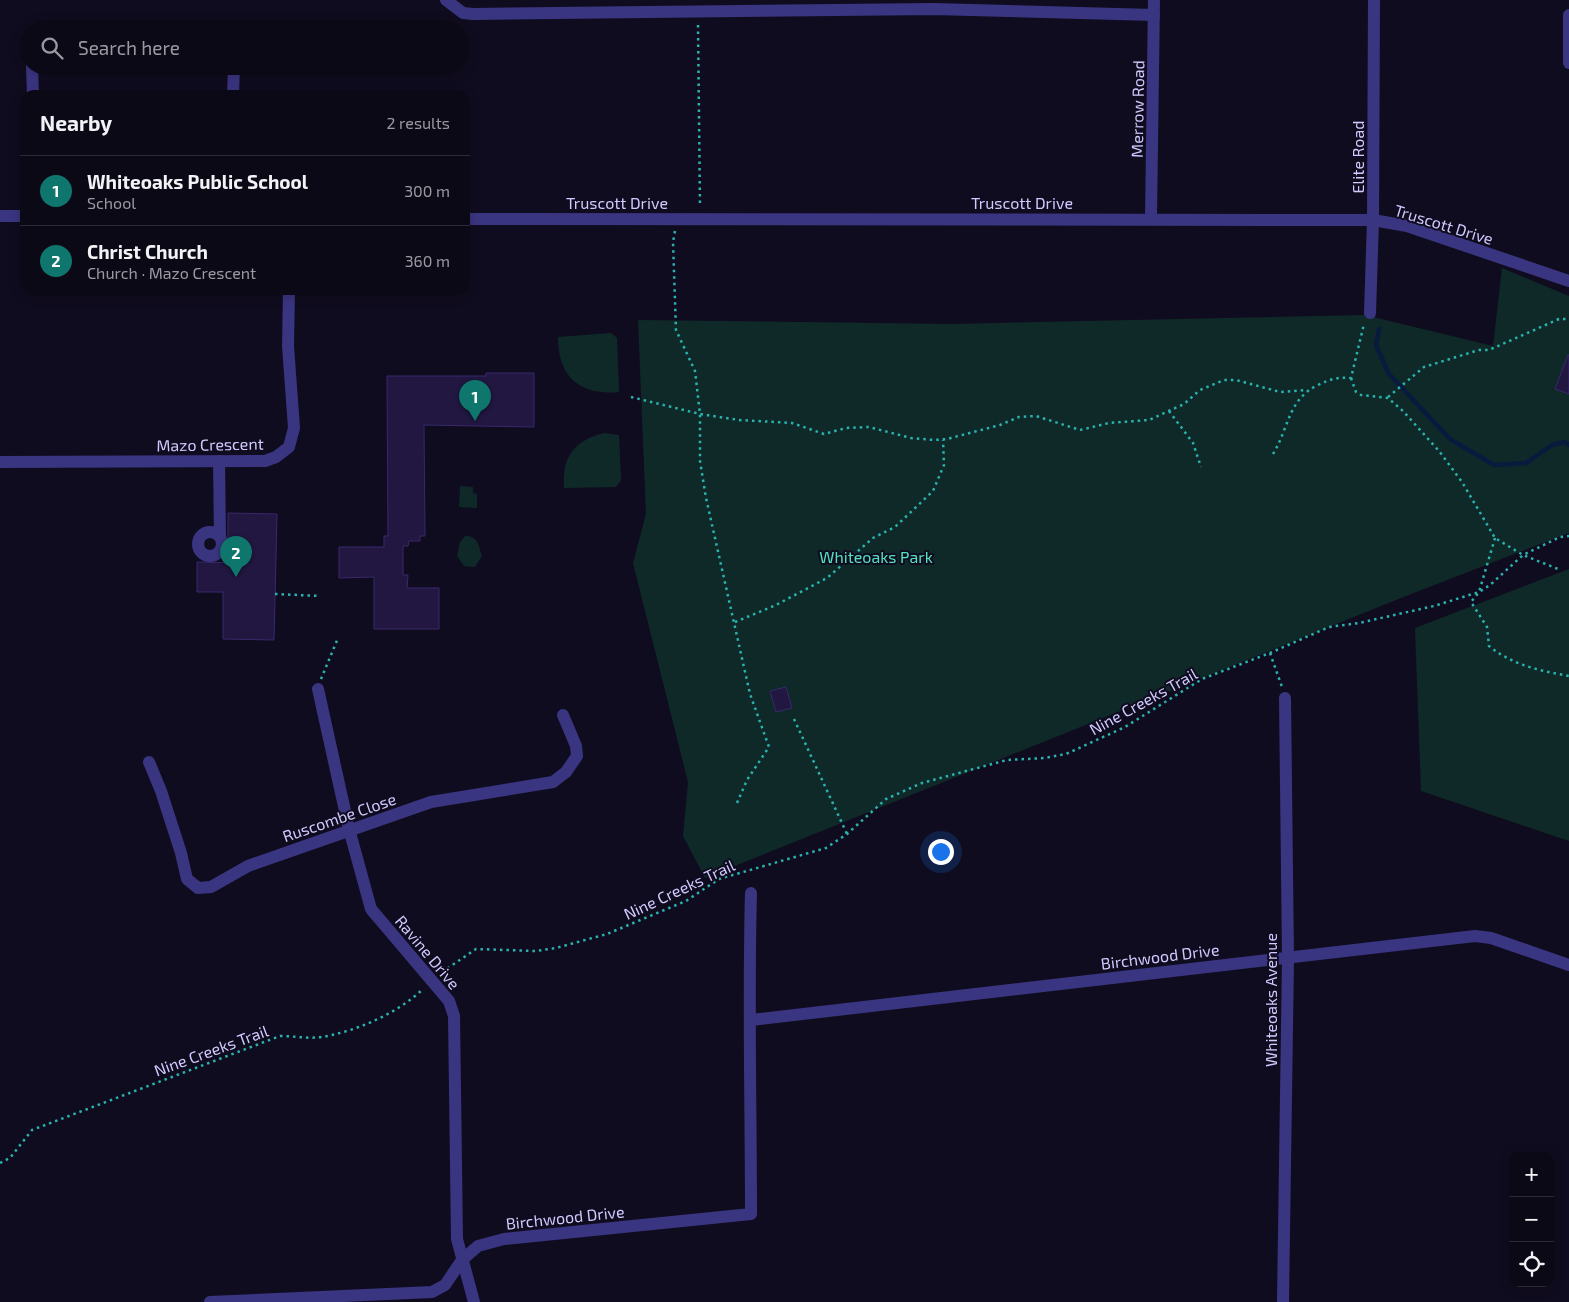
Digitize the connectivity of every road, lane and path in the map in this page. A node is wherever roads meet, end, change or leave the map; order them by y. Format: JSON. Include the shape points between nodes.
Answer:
{"nodes":[{"id":1,"x":446,"y":0,"type":"edge"},
{"id":2,"x":1154,"y":0,"type":"edge"},
{"id":3,"x":1374,"y":0,"type":"edge"},
{"id":4,"x":934,"y":4,"type":"edge"},
{"id":5,"x":735,"y":5,"type":"edge"},
{"id":6,"x":698,"y":10,"type":"junction"},
{"id":7,"x":1154,"y":15,"type":"junction"},
{"id":8,"x":1569,"y":15,"type":"edge"},
{"id":9,"x":1569,"y":63,"type":"edge"},
{"id":10,"x":32,"y":75,"type":"edge"},
{"id":11,"x":234,"y":75,"type":"edge"},
{"id":12,"x":33,"y":90,"type":"edge"},
{"id":13,"x":233,"y":90,"type":"edge"},
{"id":14,"x":0,"y":216,"type":"edge"},
{"id":15,"x":20,"y":216,"type":"edge"},
{"id":16,"x":1151,"y":218,"type":"junction"},
{"id":17,"x":470,"y":219,"type":"edge"},
{"id":18,"x":689,"y":219,"type":"junction"},
{"id":19,"x":1373,"y":220,"type":"junction"},
{"id":20,"x":1569,"y":281,"type":"edge"},
{"id":21,"x":289,"y":295,"type":"edge"},
{"id":22,"x":1370,"y":313,"type":"joint"},
{"id":23,"x":1569,"y":318,"type":"edge"},
{"id":24,"x":1351,"y":378,"type":"junction"},
{"id":25,"x":1306,"y":390,"type":"junction"},
{"id":26,"x":631,"y":397,"type":"dead end"},
{"id":27,"x":1388,"y":398,"type":"junction"},
{"id":28,"x":1169,"y":411,"type":"junction"},
{"id":29,"x":700,"y":414,"type":"junction"},
{"id":30,"x":943,"y":440,"type":"junction"},
{"id":31,"x":1273,"y":454,"type":"dead end"},
{"id":32,"x":219,"y":461,"type":"junction"},
{"id":33,"x":0,"y":462,"type":"edge"},
{"id":34,"x":1201,"y":467,"type":"dead end"},
{"id":35,"x":1569,"y":536,"type":"edge"},
{"id":36,"x":220,"y":537,"type":"dead end"},
{"id":37,"x":1495,"y":538,"type":"junction"},
{"id":38,"x":1523,"y":554,"type":"junction"},
{"id":39,"x":1558,"y":569,"type":"dead end"},
{"id":40,"x":1479,"y":592,"type":"junction"},
{"id":41,"x":275,"y":594,"type":"dead end"},
{"id":42,"x":320,"y":596,"type":"dead end"},
{"id":43,"x":735,"y":622,"type":"junction"},
{"id":44,"x":338,"y":638,"type":"dead end"},
{"id":45,"x":1270,"y":653,"type":"junction"},
{"id":46,"x":1569,"y":676,"type":"edge"},
{"id":47,"x":318,"y":689,"type":"joint"},
{"id":48,"x":1285,"y":698,"type":"joint"},
{"id":49,"x":563,"y":715,"type":"dead end"},
{"id":50,"x":794,"y":719,"type":"dead end"},
{"id":51,"x":149,"y":762,"type":"dead end"},
{"id":52,"x":737,"y":803,"type":"dead end"},
{"id":53,"x":349,"y":829,"type":"junction"},
{"id":54,"x":847,"y":834,"type":"junction"},
{"id":55,"x":751,"y":893,"type":"dead end"},
{"id":56,"x":1288,"y":958,"type":"junction"},
{"id":57,"x":1569,"y":965,"type":"edge"},
{"id":58,"x":431,"y":981,"type":"junction"},
{"id":59,"x":751,"y":1020,"type":"junction"},
{"id":60,"x":0,"y":1163,"type":"edge"},
{"id":61,"x":462,"y":1260,"type":"junction"},
{"id":62,"x":210,"y":1302,"type":"edge"},
{"id":63,"x":474,"y":1302,"type":"edge"},
{"id":64,"x":1284,"y":1302,"type":"edge"}],
"edges":[{"from":1,"to":6,"type":"street","via":[[463,13],[473,14]]},
{"from":2,"to":7,"type":"street","name":"Merrow Road"},
{"from":3,"to":19,"type":"street","name":"Elite Road"},
{"from":4,"to":5,"type":"street"},
{"from":4,"to":7,"type":"street"},
{"from":5,"to":6,"type":"street"},
{"from":6,"to":18,"type":"path","via":[[700,210]]},
{"from":7,"to":16,"type":"street","name":"Merrow Road"},
{"from":8,"to":9,"type":"street"},
{"from":10,"to":12,"type":"street"},
{"from":11,"to":13,"type":"street"},
{"from":14,"to":15,"type":"street"},
{"from":16,"to":18,"type":"street","name":"Truscott Drive"},
{"from":16,"to":19,"type":"street","name":"Truscott Drive"},
{"from":17,"to":18,"type":"street","name":"Truscott Drive"},
{"from":18,"to":29,"type":"path","via":[[675,231],[673,242],[676,330],[695,371]]},
{"from":19,"to":20,"type":"street","name":"Truscott Drive","via":[[1407,226]]},
{"from":19,"to":22,"type":"street","name":"Elite Road"},
{"from":21,"to":32,"type":"street","name":"Mazo Crescent","via":[[288,346],[294,428],[289,448],[265,461]]},
{"from":22,"to":24,"type":"path"},
{"from":23,"to":27,"type":"path","via":[[1559,319],[1489,350],[1432,364]]},
{"from":24,"to":25,"type":"path","via":[[1335,377]]},
{"from":24,"to":27,"type":"path","via":[[1356,392],[1361,395]]},
{"from":25,"to":28,"type":"path","via":[[1280,392],[1236,380],[1224,380],[1200,390],[1184,404]]},
{"from":25,"to":31,"type":"path","via":[[1297,400]]},
{"from":26,"to":29,"type":"path"},
{"from":27,"to":37,"type":"path","via":[[1439,451],[1462,482]]},
{"from":28,"to":30,"type":"path","via":[[1149,420],[1109,423],[1080,430],[1036,416],[1019,417]]},
{"from":28,"to":34,"type":"path","via":[[1193,443]]},
{"from":29,"to":30,"type":"path","via":[[792,424],[824,434],[846,428],[870,427],[911,438]]},
{"from":29,"to":43,"type":"path","via":[[700,461],[716,550]]},
{"from":30,"to":43,"type":"path","via":[[944,465],[933,491],[895,527],[873,538],[827,578]]},
{"from":32,"to":33,"type":"street","name":"Mazo Crescent"},
{"from":32,"to":36,"type":"street"},
{"from":35,"to":38,"type":"path"},
{"from":37,"to":38,"type":"path"},
{"from":37,"to":40,"type":"path"},
{"from":38,"to":39,"type":"path"},
{"from":38,"to":40,"type":"path"},
{"from":40,"to":45,"type":"path","name":"Nine Creeks Trail","via":[[1424,608],[1329,627]]},
{"from":40,"to":46,"type":"path","via":[[1471,602],[1487,628],[1489,646],[1502,657],[1542,671]]},
{"from":41,"to":42,"type":"path"},
{"from":43,"to":52,"type":"path","via":[[750,694],[769,747],[747,780]]},
{"from":44,"to":47,"type":"path"},
{"from":45,"to":48,"type":"path"},
{"from":45,"to":54,"type":"path","name":"Nine Creeks Trail","via":[[1202,679],[1125,727],[1066,754],[1007,760],[922,783],[886,799]]},
{"from":47,"to":53,"type":"street","name":"Ravine Drive"},
{"from":48,"to":56,"type":"street","name":"Whiteoaks Avenue"},
{"from":49,"to":53,"type":"street","name":"Ruscombe Close","via":[[577,756],[566,772],[553,782],[431,802]]},
{"from":50,"to":54,"type":"path"},
{"from":51,"to":53,"type":"street","name":"Ruscombe Close","via":[[181,853],[186,879],[198,888],[211,887],[248,866]]},
{"from":53,"to":58,"type":"street","name":"Ravine Drive","via":[[371,909]]},
{"from":54,"to":58,"type":"path","name":"Nine Creeks Trail","via":[[826,848],[719,879],[686,901],[607,934],[536,951],[476,949]]},
{"from":55,"to":59,"type":"street","name":"Birchwood Drive","via":[[748,984]]},
{"from":56,"to":57,"type":"street","name":"Birchwood Drive","via":[[1475,936],[1491,938]]},
{"from":56,"to":59,"type":"street","name":"Birchwood Drive"},
{"from":56,"to":64,"type":"street","name":"Whiteoaks Avenue"},
{"from":58,"to":60,"type":"path","name":"Nine Creeks Trail","via":[[412,1000],[360,1026],[323,1037],[280,1036],[32,1130],[10,1158]]},
{"from":58,"to":61,"type":"street","name":"Ravine Drive","via":[[449,1001],[454,1016],[457,1239]]},
{"from":59,"to":61,"type":"street","name":"Birchwood Drive","via":[[750,1214],[504,1239],[478,1246]]},
{"from":61,"to":62,"type":"street","name":"Birchwood Drive","via":[[445,1285],[432,1292]]},
{"from":61,"to":63,"type":"street","name":"Ravine Drive"}]}
